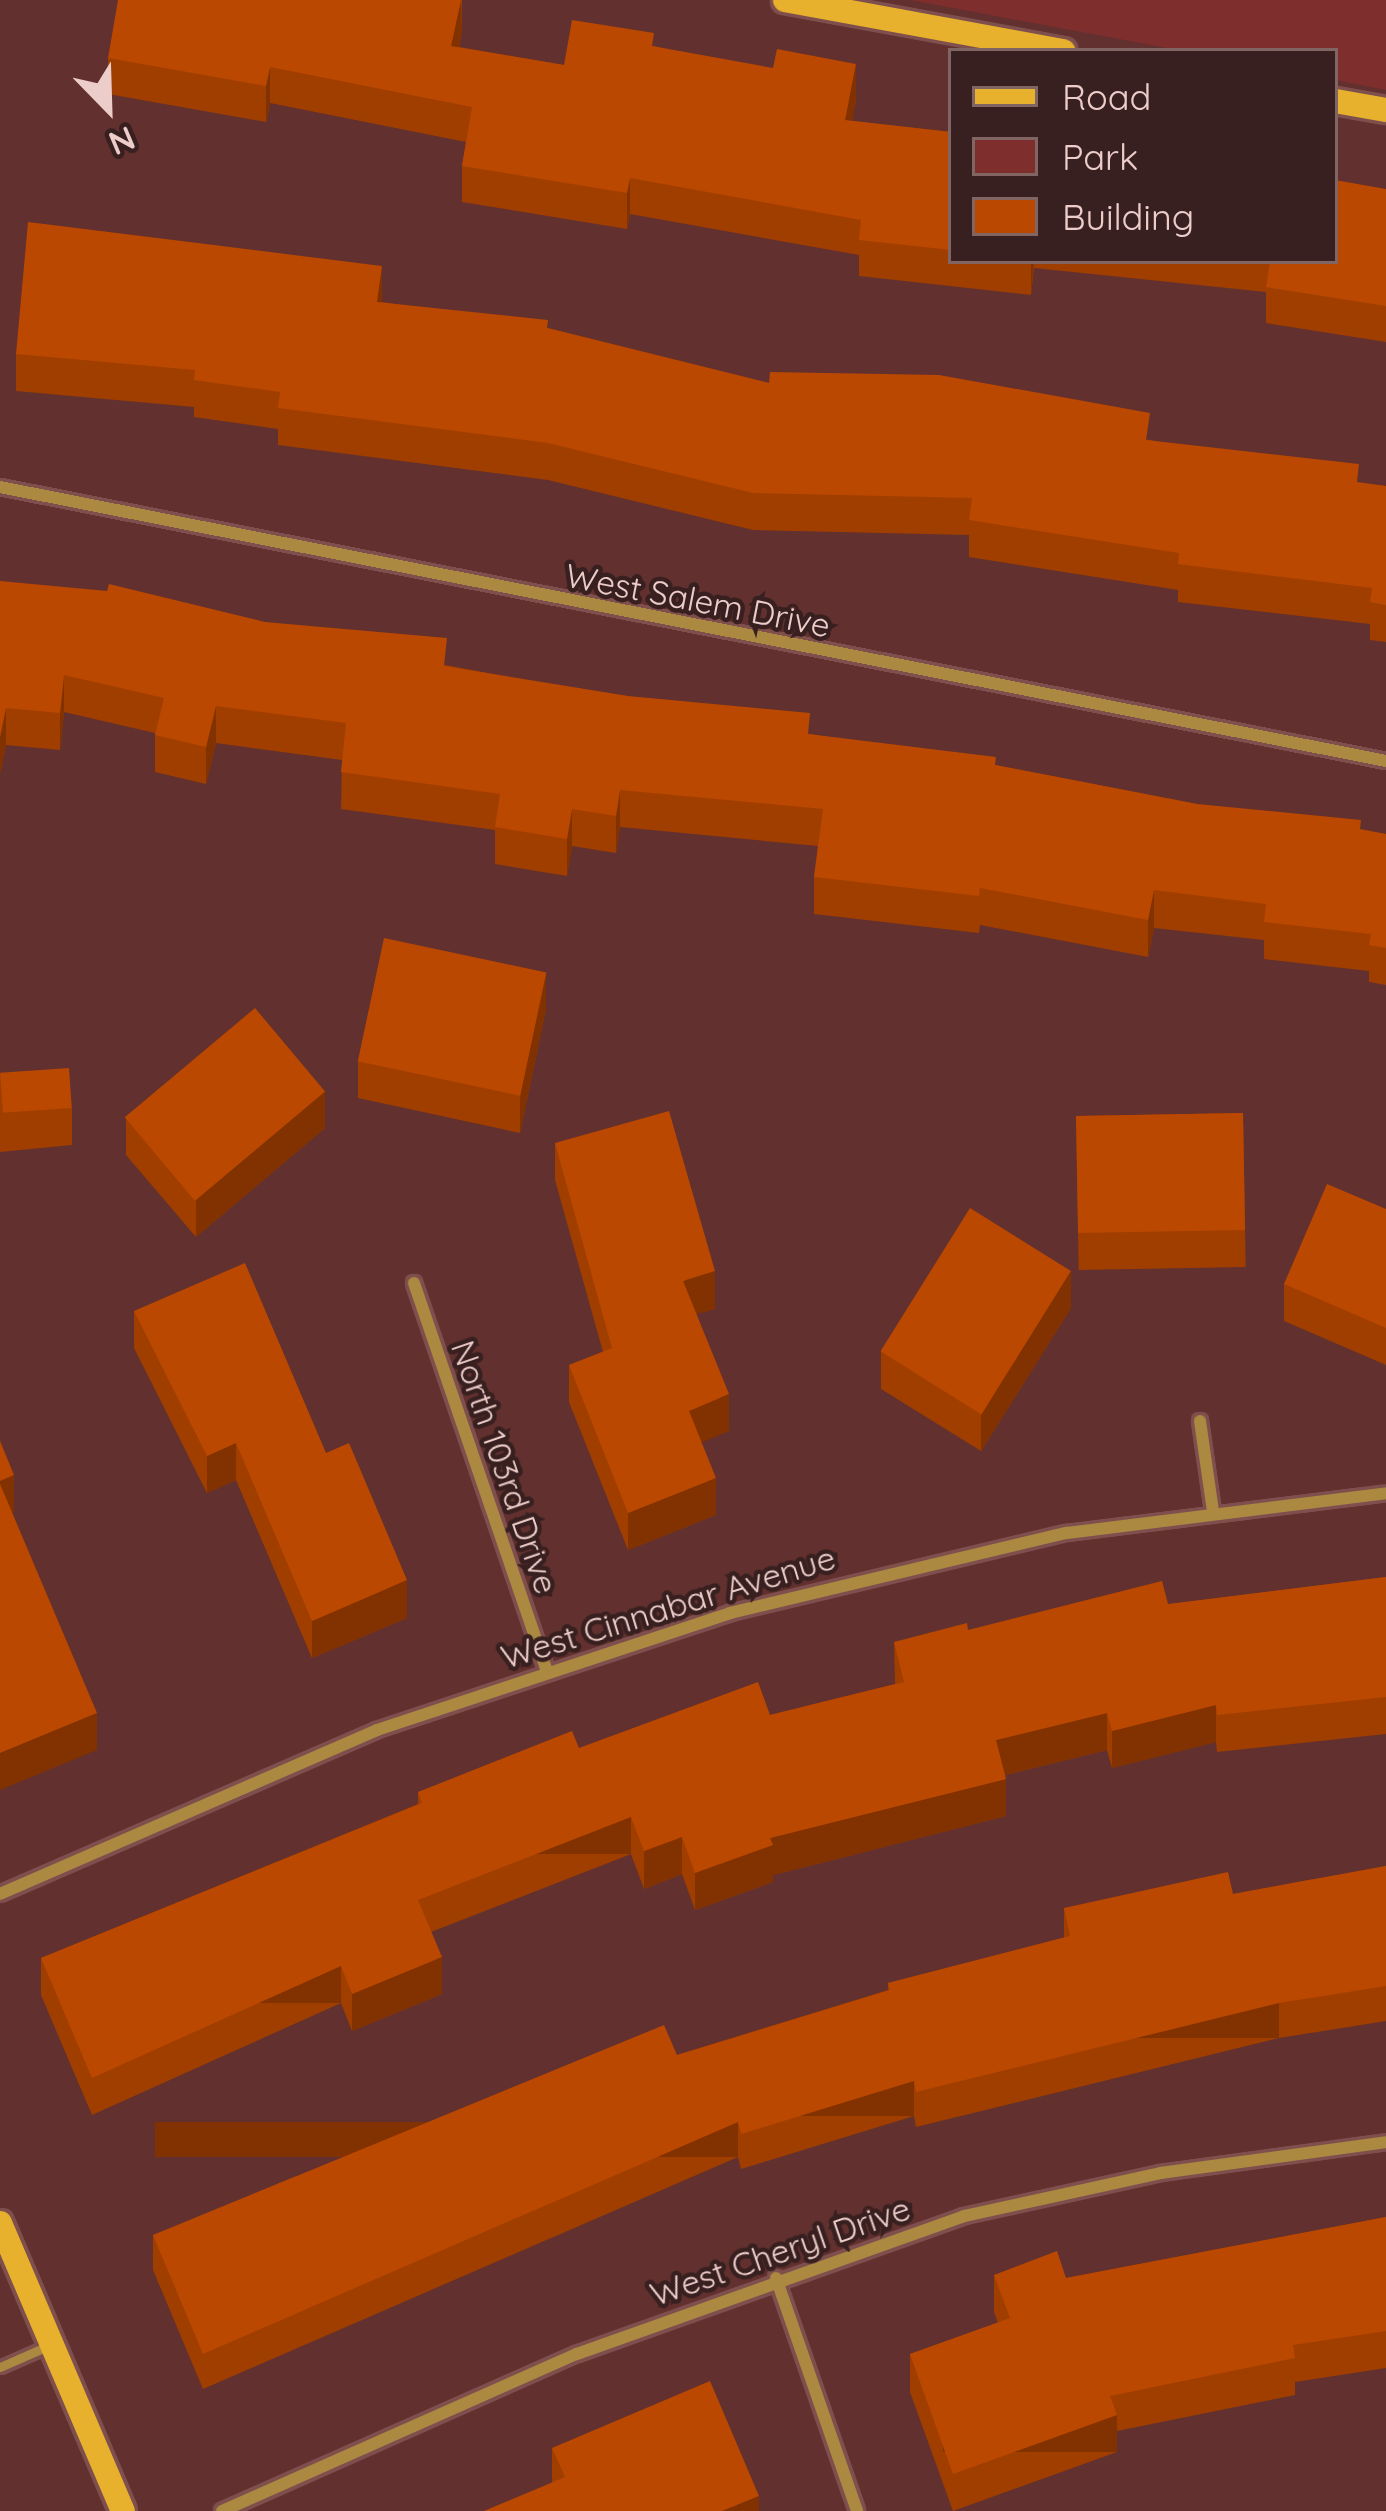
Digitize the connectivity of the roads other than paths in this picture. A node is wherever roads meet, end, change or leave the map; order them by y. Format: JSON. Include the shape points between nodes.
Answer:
{"nodes":[{"id":1,"x":785,"y":0,"type":"edge"},
{"id":2,"x":1047,"y":48,"type":"edge"},
{"id":3,"x":1338,"y":102,"type":"edge"},
{"id":4,"x":1386,"y":110,"type":"edge"},
{"id":5,"x":0,"y":488,"type":"edge"},
{"id":6,"x":1386,"y":761,"type":"edge"},
{"id":7,"x":414,"y":1283,"type":"dead end"},
{"id":8,"x":1200,"y":1421,"type":"dead end"},
{"id":9,"x":1386,"y":1493,"type":"edge"},
{"id":10,"x":1213,"y":1511,"type":"junction"},
{"id":11,"x":546,"y":1668,"type":"junction"},
{"id":12,"x":0,"y":1894,"type":"edge"},
{"id":13,"x":1386,"y":2142,"type":"edge"},
{"id":14,"x":0,"y":2223,"type":"edge"},
{"id":15,"x":776,"y":2278,"type":"junction"},
{"id":16,"x":51,"y":2345,"type":"junction"},
{"id":17,"x":0,"y":2367,"type":"edge"},
{"id":18,"x":123,"y":2511,"type":"edge"},
{"id":19,"x":222,"y":2511,"type":"edge"},
{"id":20,"x":857,"y":2511,"type":"edge"}],
"edges":[{"from":1,"to":2,"type":"street"},
{"from":3,"to":4,"type":"street"},
{"from":5,"to":6,"type":"street","name":"West Salem Drive"},
{"from":7,"to":11,"type":"street","name":"North 103rd Drive"},
{"from":8,"to":10,"type":"street"},
{"from":9,"to":10,"type":"street","name":"West Cinnabar Avenue"},
{"from":10,"to":11,"type":"street","name":"West Cinnabar Avenue","via":[[921,1562]]},
{"from":11,"to":12,"type":"street","name":"West Cinnabar Avenue","via":[[376,1730]]},
{"from":13,"to":15,"type":"street","name":"West Cheryl Drive","via":[[1052,2197]]},
{"from":14,"to":16,"type":"street"},
{"from":15,"to":19,"type":"street","name":"West Cheryl Drive","via":[[577,2354]]},
{"from":15,"to":20,"type":"street"},
{"from":16,"to":17,"type":"lane"},
{"from":16,"to":18,"type":"street"}]}
